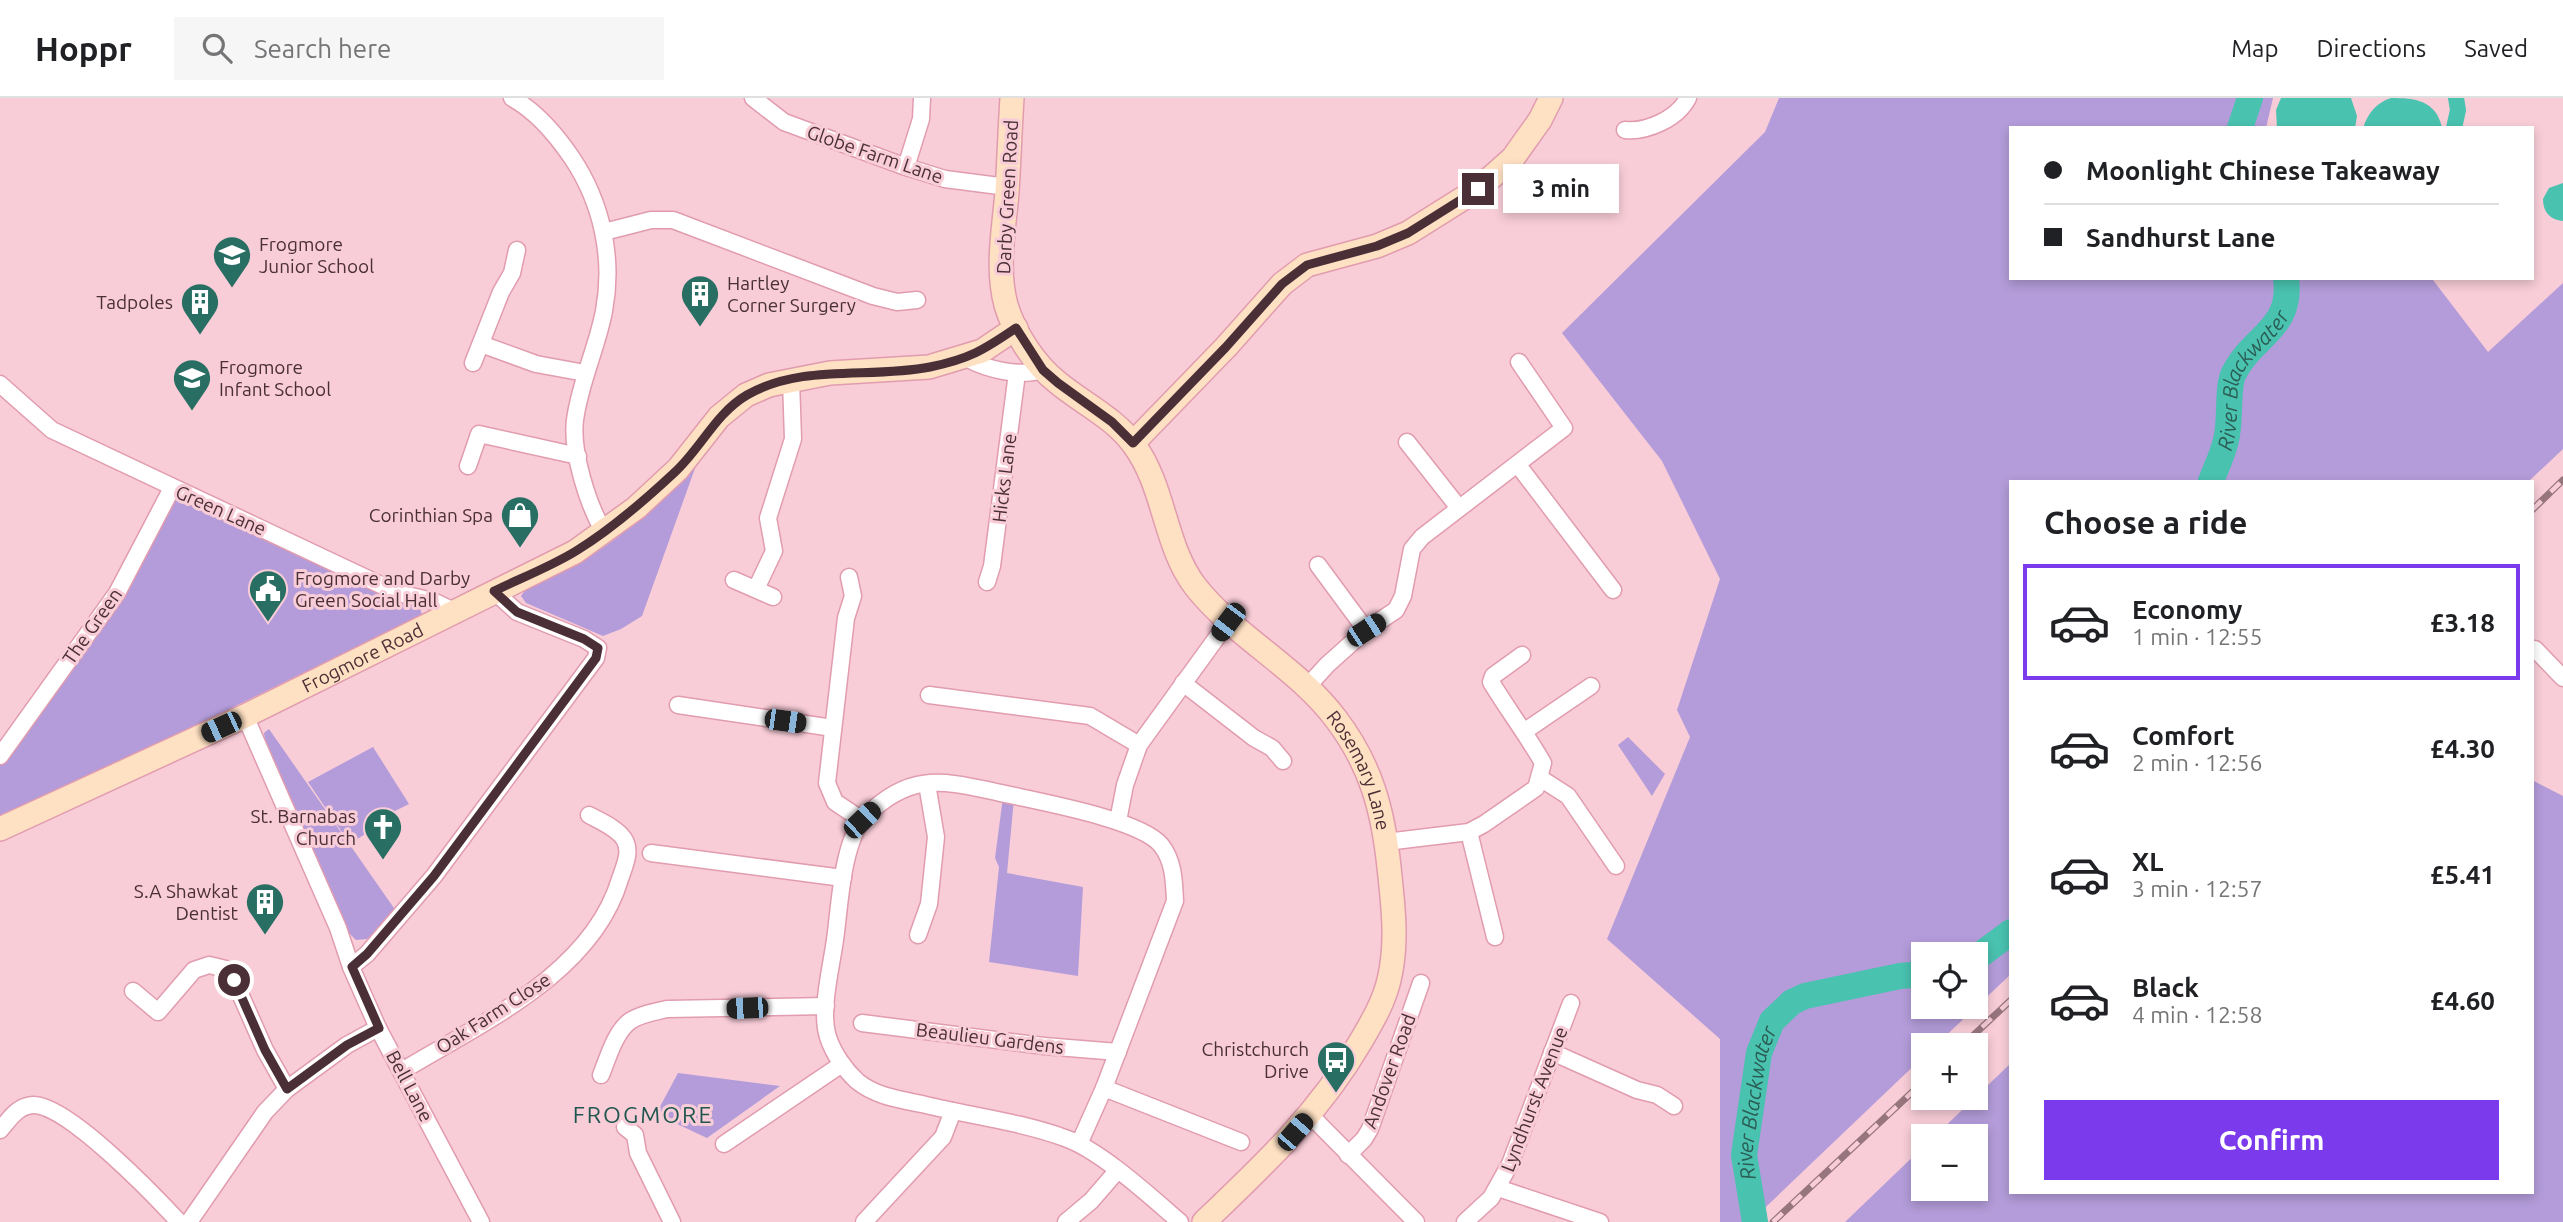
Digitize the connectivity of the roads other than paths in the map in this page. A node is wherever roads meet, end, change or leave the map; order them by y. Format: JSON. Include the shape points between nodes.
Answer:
{"nodes":[{"id":1,"x":512,"y":98,"type":"edge"},
{"id":2,"x":753,"y":98,"type":"edge"},
{"id":3,"x":922,"y":98,"type":"edge"},
{"id":4,"x":1012,"y":98,"type":"edge"},
{"id":5,"x":1551,"y":98,"type":"edge"},
{"id":6,"x":1688,"y":98,"type":"edge"},
{"id":7,"x":1625,"y":130,"type":"dead end"},
{"id":8,"x":906,"y":167,"type":"junction"},
{"id":9,"x":1007,"y":187,"type":"junction"},
{"id":10,"x":604,"y":232,"type":"junction"},
{"id":11,"x":517,"y":250,"type":"dead end"},
{"id":12,"x":917,"y":300,"type":"dead end"},
{"id":13,"x":1016,"y":328,"type":"junction"},
{"id":14,"x":481,"y":344,"type":"junction"},
{"id":15,"x":966,"y":358,"type":"junction"},
{"id":16,"x":1519,"y":362,"type":"dead end"},
{"id":17,"x":473,"y":363,"type":"dead end"},
{"id":18,"x":1043,"y":370,"type":"junction"},
{"id":19,"x":585,"y":373,"type":"junction"},
{"id":20,"x":1017,"y":373,"type":"junction"},
{"id":21,"x":791,"y":380,"type":"junction"},
{"id":22,"x":0,"y":384,"type":"edge"},
{"id":23,"x":1407,"y":442,"type":"dead end"},
{"id":24,"x":1133,"y":443,"type":"junction"},
{"id":25,"x":578,"y":456,"type":"junction"},
{"id":26,"x":1518,"y":465,"type":"junction"},
{"id":27,"x":468,"y":466,"type":"dead end"},
{"id":28,"x":172,"y":488,"type":"junction"},
{"id":29,"x":1459,"y":508,"type":"junction"},
{"id":30,"x":604,"y":532,"type":"junction"},
{"id":31,"x":1318,"y":565,"type":"dead end"},
{"id":32,"x":849,"y":577,"type":"dead end"},
{"id":33,"x":734,"y":580,"type":"dead end"},
{"id":34,"x":987,"y":582,"type":"dead end"},
{"id":35,"x":756,"y":589,"type":"junction"},
{"id":36,"x":1613,"y":590,"type":"dead end"},
{"id":37,"x":494,"y":591,"type":"junction"},
{"id":38,"x":773,"y":597,"type":"dead end"},
{"id":39,"x":456,"y":612,"type":"junction"},
{"id":40,"x":1228,"y":622,"type":"junction"},
{"id":41,"x":1366,"y":630,"type":"junction"},
{"id":42,"x":2535,"y":649,"type":"dead end"},
{"id":43,"x":1522,"y":654,"type":"dead end"},
{"id":44,"x":2563,"y":678,"type":"edge"},
{"id":45,"x":1183,"y":682,"type":"junction"},
{"id":46,"x":1591,"y":686,"type":"dead end"},
{"id":47,"x":1307,"y":687,"type":"junction"},
{"id":48,"x":929,"y":695,"type":"dead end"},
{"id":49,"x":678,"y":705,"type":"dead end"},
{"id":50,"x":246,"y":716,"type":"junction"},
{"id":51,"x":834,"y":728,"type":"junction"},
{"id":52,"x":1525,"y":731,"type":"junction"},
{"id":53,"x":1139,"y":745,"type":"junction"},
{"id":54,"x":0,"y":756,"type":"edge"},
{"id":55,"x":1283,"y":761,"type":"dead end"},
{"id":56,"x":1540,"y":778,"type":"junction"},
{"id":57,"x":927,"y":784,"type":"junction"},
{"id":58,"x":589,"y":815,"type":"dead end"},
{"id":59,"x":862,"y":820,"type":"junction"},
{"id":60,"x":1118,"y":821,"type":"junction"},
{"id":61,"x":0,"y":829,"type":"edge"},
{"id":62,"x":1469,"y":832,"type":"junction"},
{"id":63,"x":1387,"y":842,"type":"junction"},
{"id":64,"x":651,"y":853,"type":"dead end"},
{"id":65,"x":1616,"y":866,"type":"dead end"},
{"id":66,"x":843,"y":878,"type":"junction"},
{"id":67,"x":918,"y":934,"type":"dead end"},
{"id":68,"x":1495,"y":937,"type":"dead end"},
{"id":69,"x":352,"y":967,"type":"junction"},
{"id":70,"x":1421,"y":983,"type":"dead end"},
{"id":71,"x":133,"y":991,"type":"dead end"},
{"id":72,"x":1571,"y":1003,"type":"dead end"},
{"id":73,"x":826,"y":1006,"type":"junction"},
{"id":74,"x":862,"y":1023,"type":"dead end"},
{"id":75,"x":379,"y":1028,"type":"junction"},
{"id":76,"x":1118,"y":1052,"type":"junction"},
{"id":77,"x":1552,"y":1052,"type":"junction"},
{"id":78,"x":842,"y":1064,"type":"junction"},
{"id":79,"x":402,"y":1071,"type":"junction"},
{"id":80,"x":601,"y":1074,"type":"dead end"},
{"id":81,"x":1104,"y":1088,"type":"junction"},
{"id":82,"x":287,"y":1089,"type":"junction"},
{"id":83,"x":1674,"y":1106,"type":"dead end"},
{"id":84,"x":953,"y":1111,"type":"junction"},
{"id":85,"x":1310,"y":1115,"type":"junction"},
{"id":86,"x":625,"y":1127,"type":"dead end"},
{"id":87,"x":0,"y":1130,"type":"edge"},
{"id":88,"x":1241,"y":1142,"type":"dead end"},
{"id":89,"x":1079,"y":1143,"type":"junction"},
{"id":90,"x":724,"y":1144,"type":"dead end"},
{"id":91,"x":1348,"y":1155,"type":"junction"},
{"id":92,"x":1117,"y":1171,"type":"junction"},
{"id":93,"x":1498,"y":1188,"type":"junction"},
{"id":94,"x":179,"y":1222,"type":"edge"},
{"id":95,"x":189,"y":1222,"type":"edge"},
{"id":96,"x":481,"y":1222,"type":"edge"},
{"id":97,"x":672,"y":1222,"type":"edge"},
{"id":98,"x":864,"y":1222,"type":"edge"},
{"id":99,"x":1066,"y":1222,"type":"edge"},
{"id":100,"x":1180,"y":1222,"type":"edge"},
{"id":101,"x":1204,"y":1222,"type":"edge"},
{"id":102,"x":1416,"y":1222,"type":"edge"},
{"id":103,"x":1465,"y":1222,"type":"edge"},
{"id":104,"x":1600,"y":1222,"type":"edge"}],
"edges":[{"from":1,"to":10,"type":"street","via":[[558,137],[584,176]]},
{"from":2,"to":8,"type":"street","name":"Globe Farm Lane","via":[[784,122]]},
{"from":3,"to":8,"type":"street","via":[[921,119]]},
{"from":4,"to":9,"type":"street","name":"Darby Green Road"},
{"from":5,"to":24,"type":"street","via":[[1513,158],[1478,189],[1408,233],[1307,265],[1282,284]]},
{"from":6,"to":7,"type":"street","via":[[1669,118],[1639,131]]},
{"from":8,"to":9,"type":"street","name":"Globe Farm Lane","via":[[945,179]]},
{"from":9,"to":13,"type":"street","name":"Darby Green Road","via":[[1000,271]]},
{"from":10,"to":12,"type":"street","via":[[651,220],[673,220],[873,296],[897,302]]},
{"from":10,"to":19,"type":"street","via":[[608,274],[604,312]]},
{"from":11,"to":14,"type":"street"},
{"from":13,"to":15,"type":"street","name":"Frogmore Road"},
{"from":13,"to":18,"type":"street","name":"Darby Green Road"},
{"from":14,"to":17,"type":"street"},
{"from":14,"to":19,"type":"street","via":[[536,364]]},
{"from":15,"to":20,"type":"street"},
{"from":15,"to":21,"type":"street","name":"Frogmore Road","via":[[915,369],[830,373]]},
{"from":16,"to":26,"type":"street","via":[[1564,428]]},
{"from":18,"to":20,"type":"street"},
{"from":18,"to":24,"type":"street","name":"Rosemary Lane"},
{"from":19,"to":25,"type":"street","via":[[575,422]]},
{"from":20,"to":34,"type":"street","name":"Hicks Lane"},
{"from":21,"to":30,"type":"street","name":"Frogmore Road","via":[[746,395],[719,417],[678,468],[636,509]]},
{"from":21,"to":35,"type":"street","via":[[793,439],[768,519],[775,551]]},
{"from":22,"to":28,"type":"street","name":"Green Lane","via":[[52,430]]},
{"from":23,"to":29,"type":"street"},
{"from":24,"to":40,"type":"street","name":"Rosemary Lane","via":[[1149,470],[1192,582]]},
{"from":25,"to":27,"type":"street","via":[[479,434]]},
{"from":25,"to":30,"type":"street","via":[[592,512]]},
{"from":26,"to":29,"type":"street"},
{"from":26,"to":36,"type":"street"},
{"from":28,"to":39,"type":"street","name":"Green Lane","via":[[398,593]]},
{"from":28,"to":54,"type":"street","name":"The Green","via":[[117,593]]},
{"from":29,"to":41,"type":"street","via":[[1412,549],[1404,596],[1396,610]]},
{"from":30,"to":37,"type":"street","name":"Frogmore Road","via":[[575,552]]},
{"from":31,"to":41,"type":"street"},
{"from":32,"to":51,"type":"street","via":[[853,596],[846,618]]},
{"from":33,"to":35,"type":"street"},
{"from":35,"to":38,"type":"street"},
{"from":37,"to":39,"type":"street","name":"Frogmore Road"},
{"from":37,"to":69,"type":"street","via":[[517,612],[598,648],[596,658],[434,876]]},
{"from":39,"to":50,"type":"street","name":"Frogmore Road"},
{"from":40,"to":45,"type":"street"},
{"from":40,"to":47,"type":"street","name":"Rosemary Lane"},
{"from":41,"to":47,"type":"street"},
{"from":42,"to":44,"type":"street"},
{"from":43,"to":52,"type":"street","via":[[1491,682],[1514,722]]},
{"from":45,"to":53,"type":"street"},
{"from":45,"to":55,"type":"street"},
{"from":46,"to":52,"type":"street"},
{"from":47,"to":63,"type":"street","name":"Rosemary Lane","via":[[1354,745],[1370,776]]},
{"from":48,"to":53,"type":"street","via":[[1090,716]]},
{"from":49,"to":51,"type":"street"},
{"from":50,"to":61,"type":"street","name":"Frogmore Road"},
{"from":50,"to":69,"type":"street","name":"Bell Lane"},
{"from":51,"to":59,"type":"street","via":[[827,783],[830,794]]},
{"from":52,"to":56,"type":"street","via":[[1543,764]]},
{"from":53,"to":60,"type":"street"},
{"from":56,"to":62,"type":"street","via":[[1536,788]]},
{"from":56,"to":65,"type":"street","via":[[1568,796]]},
{"from":57,"to":59,"type":"street","via":[[905,786]]},
{"from":57,"to":60,"type":"street","via":[[959,784]]},
{"from":57,"to":67,"type":"street","via":[[936,837],[929,904]]},
{"from":58,"to":79,"type":"street","name":"Oak Farm Close","via":[[618,832],[628,853],[602,922],[576,955],[542,985]]},
{"from":59,"to":66,"type":"street"},
{"from":60,"to":76,"type":"street","via":[[1161,845],[1174,875],[1175,901]]},
{"from":62,"to":63,"type":"street"},
{"from":62,"to":68,"type":"street"},
{"from":63,"to":85,"type":"street","name":"Rosemary Lane","via":[[1395,943],[1389,982],[1348,1063]]},
{"from":64,"to":66,"type":"street"},
{"from":66,"to":73,"type":"street"},
{"from":69,"to":75,"type":"street","name":"Bell Lane"},
{"from":70,"to":91,"type":"street","name":"Andover Road","via":[[1370,1129]]},
{"from":71,"to":82,"type":"street","via":[[158,1012],[194,971],[209,965],[226,969]]},
{"from":72,"to":77,"type":"street","name":"Lyndhurst Avenue"},
{"from":73,"to":78,"type":"street","via":[[828,1037]]},
{"from":73,"to":80,"type":"street","via":[[667,1009],[645,1014],[629,1021]]},
{"from":74,"to":76,"type":"street","name":"Beaulieu Gardens"},
{"from":75,"to":79,"type":"street","name":"Bell Lane"},
{"from":75,"to":82,"type":"street","via":[[347,1045]]},
{"from":76,"to":81,"type":"street"},
{"from":77,"to":83,"type":"street"},
{"from":77,"to":93,"type":"street","name":"Lyndhurst Avenue"},
{"from":78,"to":84,"type":"street","via":[[874,1091]]},
{"from":78,"to":90,"type":"street"},
{"from":79,"to":96,"type":"street","name":"Bell Lane"},
{"from":81,"to":88,"type":"street"},
{"from":81,"to":89,"type":"street"},
{"from":82,"to":95,"type":"street","via":[[264,1112]]},
{"from":84,"to":89,"type":"street"},
{"from":84,"to":98,"type":"street","via":[[943,1137]]},
{"from":85,"to":91,"type":"street"},
{"from":85,"to":101,"type":"street","name":"Rosemary Lane"},
{"from":86,"to":97,"type":"street","via":[[635,1135],[638,1153]]},
{"from":87,"to":94,"type":"street","via":[[19,1108],[49,1109],[96,1141]]},
{"from":89,"to":92,"type":"street"},
{"from":91,"to":102,"type":"street"},
{"from":92,"to":99,"type":"street"},
{"from":92,"to":100,"type":"street"},
{"from":93,"to":103,"type":"street","name":"Lyndhurst Avenue"},
{"from":93,"to":104,"type":"street"}]}
